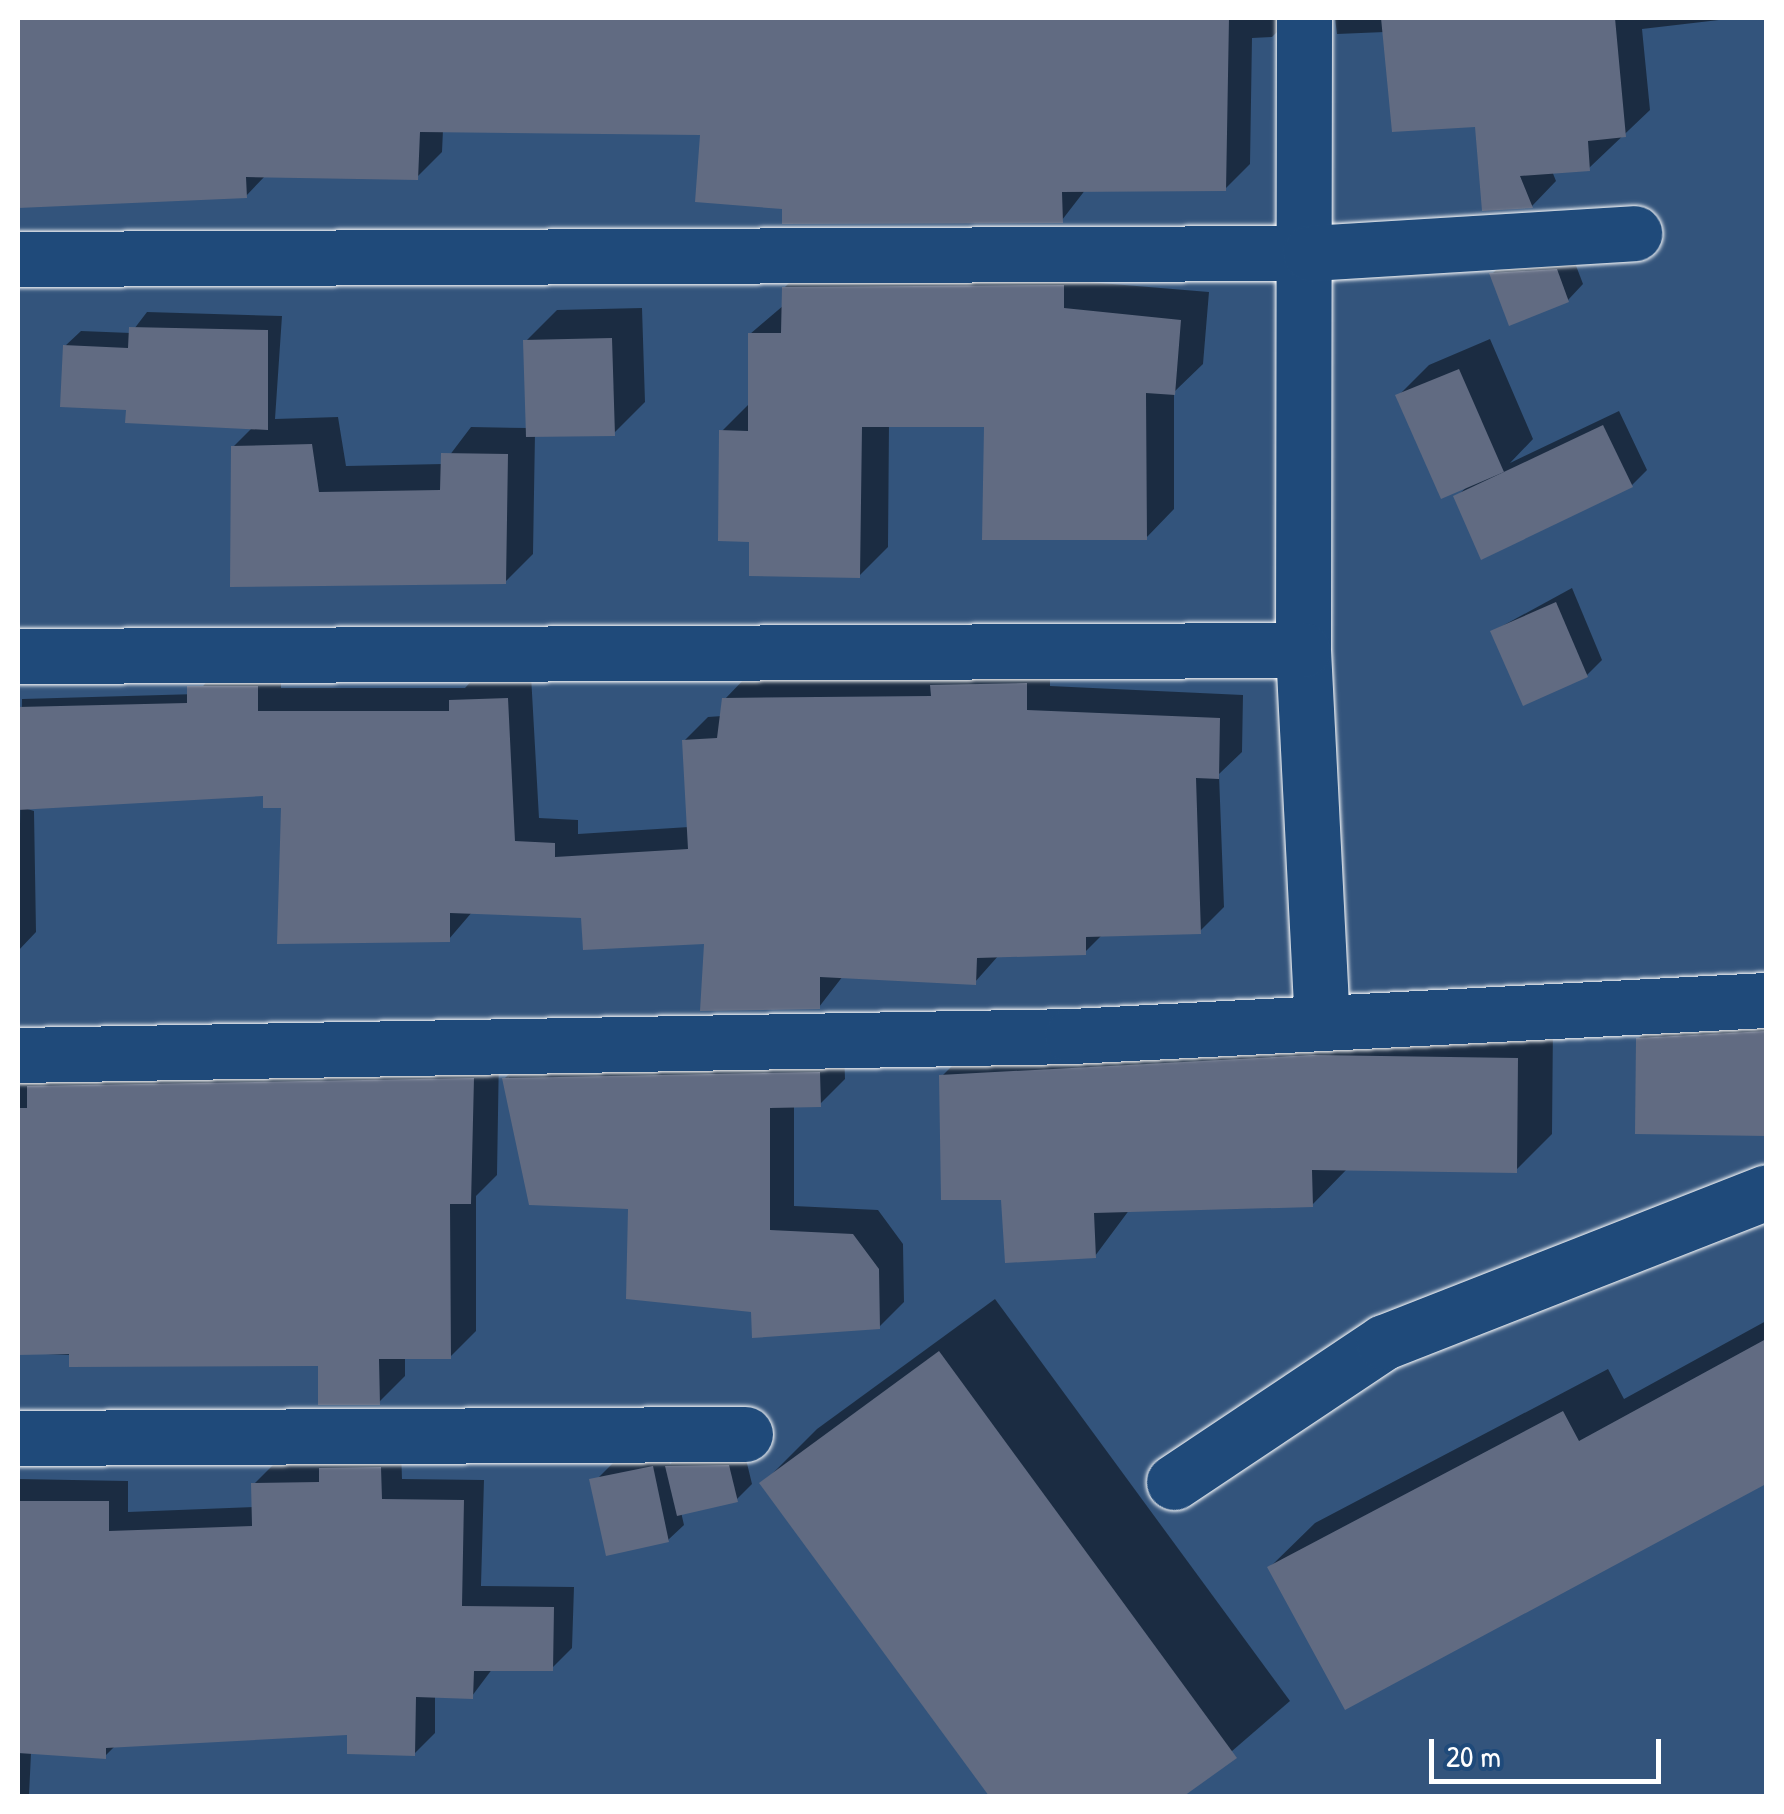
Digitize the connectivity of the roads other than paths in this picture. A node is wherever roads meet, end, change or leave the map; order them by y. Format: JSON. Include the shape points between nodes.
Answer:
{"nodes":[{"id":1,"x":1304,"y":18,"type":"edge"},
{"id":2,"x":1634,"y":233,"type":"dead end"},
{"id":3,"x":1310,"y":252,"type":"junction"},
{"id":4,"x":18,"y":259,"type":"edge"},
{"id":5,"x":1303,"y":650,"type":"junction"},
{"id":6,"x":18,"y":656,"type":"edge"},
{"id":7,"x":1766,"y":1000,"type":"edge"},
{"id":8,"x":1322,"y":1022,"type":"junction"},
{"id":9,"x":18,"y":1056,"type":"edge"},
{"id":10,"x":1766,"y":1192,"type":"edge"},
{"id":11,"x":745,"y":1434,"type":"dead end"},
{"id":12,"x":18,"y":1438,"type":"edge"},
{"id":13,"x":1174,"y":1482,"type":"dead end"}],
"edges":[{"from":1,"to":3,"type":"street"},
{"from":2,"to":3,"type":"street"},
{"from":3,"to":4,"type":"street"},
{"from":3,"to":5,"type":"street"},
{"from":5,"to":6,"type":"street"},
{"from":5,"to":8,"type":"street"},
{"from":7,"to":8,"type":"street"},
{"from":8,"to":9,"type":"street"},
{"from":10,"to":13,"type":"street","via":[[1384,1342]]},
{"from":11,"to":12,"type":"street"}]}
